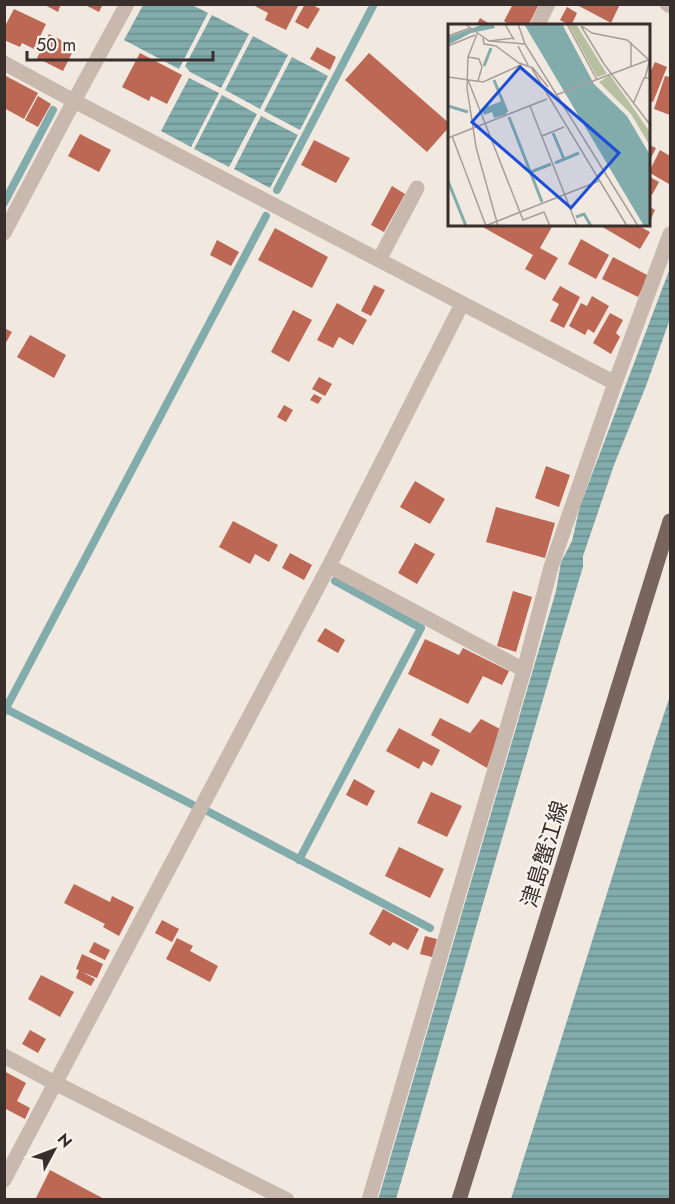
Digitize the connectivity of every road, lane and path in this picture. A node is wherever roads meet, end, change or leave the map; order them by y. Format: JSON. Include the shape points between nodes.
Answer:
{"nodes":[{"id":1,"x":127,"y":4,"type":"edge"},
{"id":2,"x":548,"y":4,"type":"edge"},
{"id":3,"x":538,"y":24,"type":"edge"},
{"id":4,"x":4,"y":63,"type":"edge"},
{"id":5,"x":74,"y":101,"type":"junction"},
{"id":6,"x":417,"y":188,"type":"dead end"},
{"id":7,"x":4,"y":233,"type":"edge"},
{"id":8,"x":670,"y":234,"type":"edge"},
{"id":9,"x":379,"y":260,"type":"junction"},
{"id":10,"x":462,"y":304,"type":"junction"},
{"id":11,"x":615,"y":383,"type":"junction"},
{"id":12,"x":670,"y":521,"type":"edge"},
{"id":13,"x":329,"y":566,"type":"junction"},
{"id":14,"x":524,"y":670,"type":"junction"},
{"id":15,"x":4,"y":1056,"type":"edge"},
{"id":16,"x":55,"y":1083,"type":"junction"},
{"id":17,"x":4,"y":1180,"type":"edge"},
{"id":18,"x":287,"y":1200,"type":"edge"},
{"id":19,"x":369,"y":1200,"type":"edge"},
{"id":20,"x":459,"y":1200,"type":"edge"}],
"edges":[{"from":1,"to":5,"type":"street"},
{"from":2,"to":3,"type":"street"},
{"from":4,"to":5,"type":"street"},
{"from":5,"to":7,"type":"street"},
{"from":5,"to":9,"type":"street"},
{"from":6,"to":9,"type":"street"},
{"from":8,"to":11,"type":"street"},
{"from":9,"to":10,"type":"street"},
{"from":10,"to":11,"type":"street"},
{"from":10,"to":13,"type":"street"},
{"from":11,"to":14,"type":"street","via":[[551,567]]},
{"from":12,"to":20,"type":"main road","name":"津島蟹江線"},
{"from":13,"to":14,"type":"street"},
{"from":13,"to":16,"type":"street"},
{"from":14,"to":19,"type":"street"},
{"from":15,"to":16,"type":"street"},
{"from":16,"to":17,"type":"street"},
{"from":16,"to":18,"type":"street"}]}
